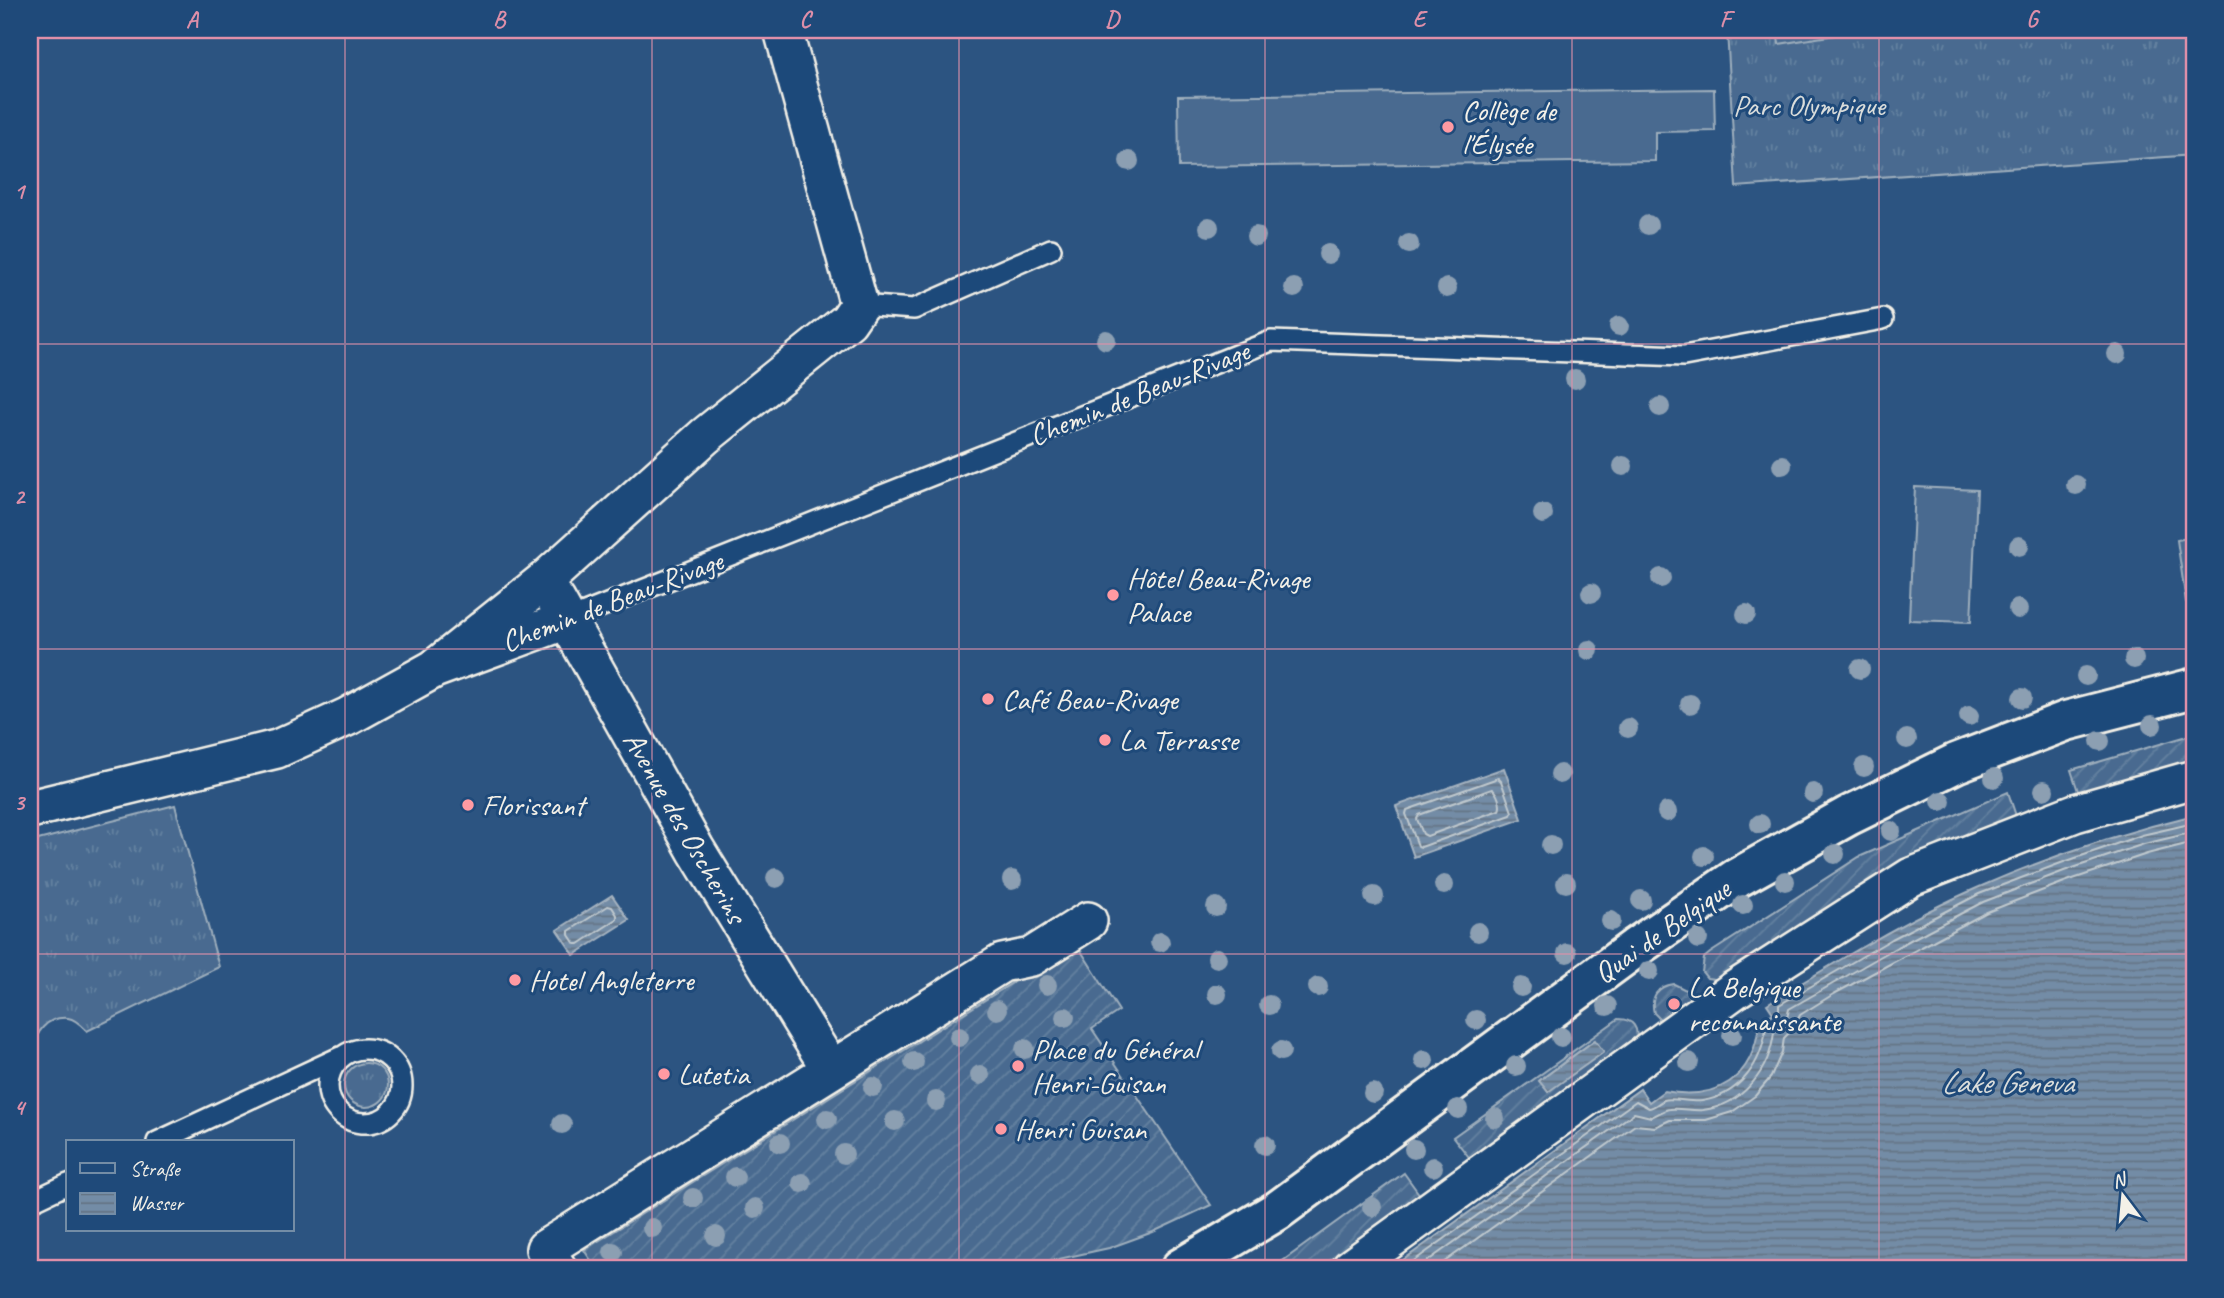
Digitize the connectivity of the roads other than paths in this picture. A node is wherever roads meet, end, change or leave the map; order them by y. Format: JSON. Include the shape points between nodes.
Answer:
{"nodes":[{"id":1,"x":783,"y":30,"type":"edge"},
{"id":2,"x":1051,"y":249,"type":"dead end"},
{"id":3,"x":859,"y":305,"type":"junction"},
{"id":4,"x":1883,"y":319,"type":"dead end"},
{"id":5,"x":545,"y":580,"type":"junction"},
{"id":6,"x":567,"y":620,"type":"junction"},
{"id":7,"x":434,"y":669,"type":"junction"},
{"id":8,"x":2194,"y":688,"type":"edge"},
{"id":9,"x":2194,"y":779,"type":"edge"},
{"id":10,"x":30,"y":809,"type":"edge"},
{"id":11,"x":1088,"y":921,"type":"dead end"},
{"id":12,"x":343,"y":1055,"type":"dead end"},
{"id":13,"x":831,"y":1070,"type":"junction"},
{"id":14,"x":161,"y":1140,"type":"edge"},
{"id":15,"x":66,"y":1185,"type":"edge"},
{"id":16,"x":30,"y":1202,"type":"edge"},
{"id":17,"x":557,"y":1268,"type":"edge"},
{"id":18,"x":1181,"y":1268,"type":"edge"},
{"id":19,"x":1351,"y":1268,"type":"edge"}],
"edges":[{"from":1,"to":3,"type":"street"},
{"from":2,"to":3,"type":"lane","via":[[914,309]]},
{"from":3,"to":5,"type":"street","name":"Chemin de Beau-Rivage","via":[[848,321],[705,436]]},
{"from":4,"to":6,"type":"lane","name":"Chemin de Beau-Rivage","via":[[1684,356],[1271,341]]},
{"from":5,"to":6,"type":"street","name":"Avenue des Oscherins"},
{"from":5,"to":7,"type":"street","name":"Chemin de Beau-Rivage"},
{"from":6,"to":7,"type":"street","name":"Chemin de Beau-Rivage"},
{"from":6,"to":13,"type":"street","name":"Avenue des Oscherins","via":[[696,850]]},
{"from":7,"to":10,"type":"street","name":"Chemin de Beau-Rivage","via":[[277,749]]},
{"from":8,"to":18,"type":"street","name":"Quai de Belgique","via":[[2066,721],[1956,763],[1737,878],[1277,1211]]},
{"from":9,"to":19,"type":"street","via":[[2075,813],[1912,877],[1724,997]]},
{"from":11,"to":13,"type":"street","via":[[1031,957],[1002,963]]},
{"from":12,"to":14,"type":"lane"},
{"from":13,"to":17,"type":"street","via":[[545,1249]]},
{"from":15,"to":16,"type":"lane"}]}
